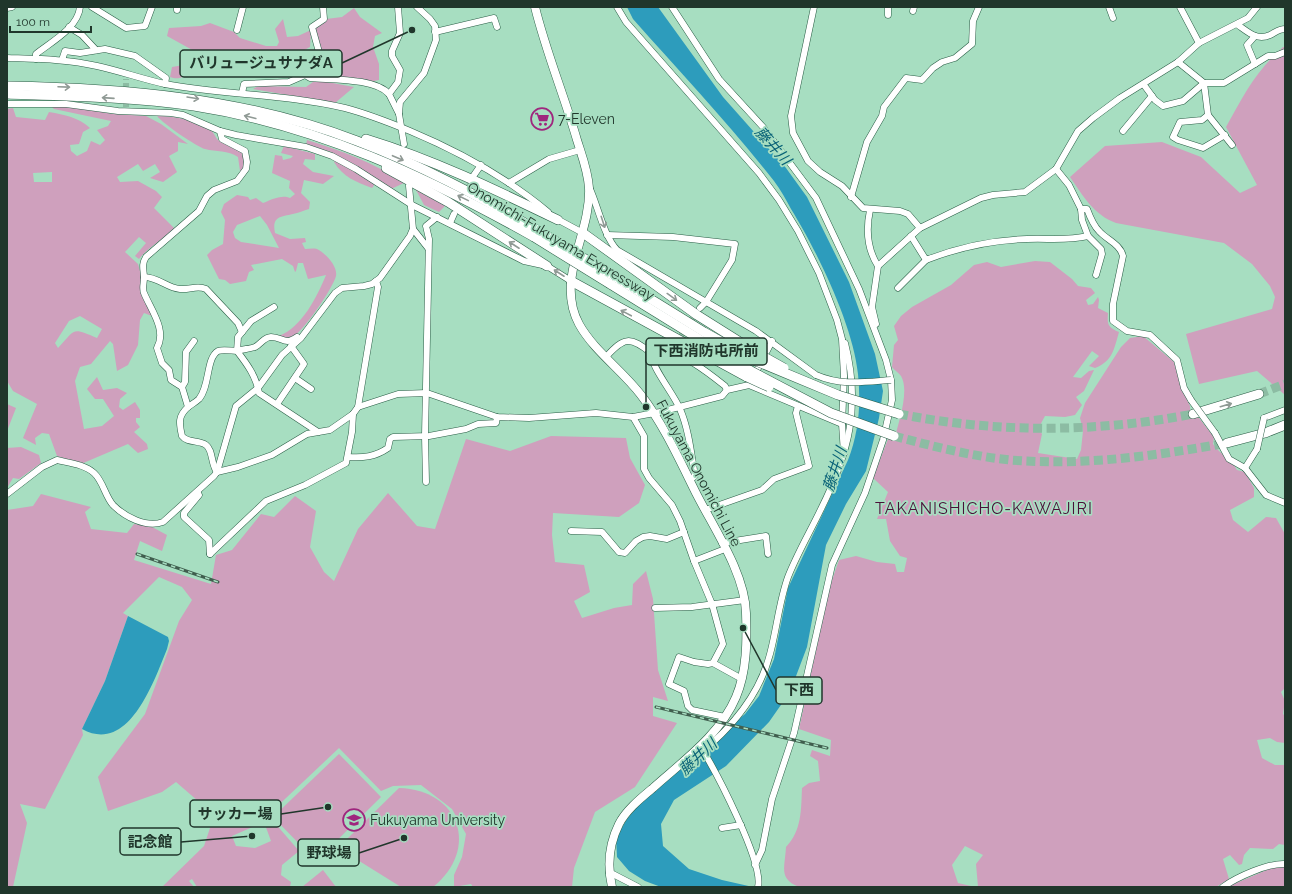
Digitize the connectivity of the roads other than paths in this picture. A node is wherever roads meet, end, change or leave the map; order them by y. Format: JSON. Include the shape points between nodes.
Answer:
{"nodes":[{"id":1,"x":12,"y":7,"type":"edge"},
{"id":2,"x":80,"y":7,"type":"edge"},
{"id":3,"x":92,"y":7,"type":"edge"},
{"id":4,"x":152,"y":7,"type":"edge"},
{"id":5,"x":243,"y":7,"type":"edge"},
{"id":6,"x":323,"y":7,"type":"edge"},
{"id":7,"x":398,"y":7,"type":"edge"},
{"id":8,"x":417,"y":7,"type":"edge"},
{"id":9,"x":535,"y":7,"type":"edge"},
{"id":10,"x":617,"y":7,"type":"edge"},
{"id":11,"x":672,"y":7,"type":"edge"},
{"id":12,"x":814,"y":7,"type":"edge"},
{"id":13,"x":888,"y":7,"type":"edge"},
{"id":14,"x":979,"y":7,"type":"edge"},
{"id":15,"x":1109,"y":7,"type":"edge"},
{"id":16,"x":1180,"y":7,"type":"edge"},
{"id":17,"x":1257,"y":7,"type":"edge"},
{"id":18,"x":7,"y":8,"type":"edge"},
{"id":19,"x":888,"y":16,"type":"dead end"},
{"id":20,"x":1113,"y":18,"type":"dead end"},
{"id":21,"x":1238,"y":25,"type":"junction"},
{"id":22,"x":69,"y":27,"type":"junction"},
{"id":23,"x":497,"y":27,"type":"dead end"},
{"id":24,"x":1285,"y":29,"type":"edge"},
{"id":25,"x":238,"y":30,"type":"dead end"},
{"id":26,"x":435,"y":32,"type":"junction"},
{"id":27,"x":1255,"y":36,"type":"junction"},
{"id":28,"x":1198,"y":43,"type":"junction"},
{"id":29,"x":96,"y":50,"type":"junction"},
{"id":30,"x":1285,"y":52,"type":"edge"},
{"id":31,"x":7,"y":58,"type":"edge"},
{"id":32,"x":36,"y":59,"type":"junction"},
{"id":33,"x":62,"y":60,"type":"junction"},
{"id":34,"x":1178,"y":62,"type":"junction"},
{"id":35,"x":1254,"y":64,"type":"junction"},
{"id":36,"x":305,"y":75,"type":"junction"},
{"id":37,"x":1204,"y":83,"type":"junction"},
{"id":38,"x":165,"y":84,"type":"junction"},
{"id":39,"x":7,"y":85,"type":"edge"},
{"id":40,"x":1144,"y":85,"type":"junction"},
{"id":41,"x":242,"y":93,"type":"junction"},
{"id":42,"x":7,"y":94,"type":"edge"},
{"id":43,"x":1152,"y":96,"type":"junction"},
{"id":44,"x":390,"y":97,"type":"junction"},
{"id":45,"x":400,"y":102,"type":"junction"},
{"id":46,"x":7,"y":104,"type":"edge"},
{"id":47,"x":399,"y":114,"type":"junction"},
{"id":48,"x":1208,"y":115,"type":"junction"},
{"id":49,"x":297,"y":121,"type":"junction"},
{"id":50,"x":271,"y":122,"type":"junction"},
{"id":51,"x":402,"y":128,"type":"junction"},
{"id":52,"x":220,"y":131,"type":"junction"},
{"id":53,"x":1123,"y":131,"type":"dead end"},
{"id":54,"x":1225,"y":135,"type":"junction"},
{"id":55,"x":404,"y":144,"type":"dead end"},
{"id":56,"x":1232,"y":145,"type":"dead end"},
{"id":57,"x":580,"y":150,"type":"junction"},
{"id":58,"x":481,"y":165,"type":"junction"},
{"id":59,"x":1056,"y":170,"type":"junction"},
{"id":60,"x":474,"y":175,"type":"tunnel mouth"},
{"id":61,"x":509,"y":183,"type":"junction"},
{"id":62,"x":409,"y":186,"type":"dead end"},
{"id":63,"x":589,"y":186,"type":"junction"},
{"id":64,"x":851,"y":196,"type":"junction"},
{"id":65,"x":412,"y":206,"type":"junction"},
{"id":66,"x":1081,"y":209,"type":"junction"},
{"id":67,"x":870,"y":210,"type":"junction"},
{"id":68,"x":454,"y":214,"type":"tunnel mouth"},
{"id":69,"x":437,"y":217,"type":"junction"},
{"id":70,"x":558,"y":220,"type":"junction"},
{"id":71,"x":450,"y":223,"type":"junction"},
{"id":72,"x":920,"y":228,"type":"junction"},
{"id":73,"x":413,"y":229,"type":"junction"},
{"id":74,"x":583,"y":233,"type":"junction"},
{"id":75,"x":536,"y":234,"type":"junction"},
{"id":76,"x":607,"y":235,"type":"junction"},
{"id":77,"x":911,"y":236,"type":"junction"},
{"id":78,"x":1088,"y":236,"type":"junction"},
{"id":79,"x":428,"y":248,"type":"junction"},
{"id":80,"x":926,"y":260,"type":"junction"},
{"id":81,"x":547,"y":266,"type":"junction"},
{"id":82,"x":878,"y":266,"type":"junction"},
{"id":83,"x":1096,"y":275,"type":"dead end"},
{"id":84,"x":144,"y":277,"type":"junction"},
{"id":85,"x":376,"y":281,"type":"junction"},
{"id":86,"x":571,"y":281,"type":"junction"},
{"id":87,"x":613,"y":281,"type":"junction"},
{"id":88,"x":898,"y":288,"type":"dead end"},
{"id":89,"x":706,"y":302,"type":"junction"},
{"id":90,"x":274,"y":307,"type":"dead end"},
{"id":91,"x":700,"y":308,"type":"tunnel mouth"},
{"id":92,"x":242,"y":332,"type":"junction"},
{"id":93,"x":304,"y":334,"type":"junction"},
{"id":94,"x":842,"y":338,"type":"junction"},
{"id":95,"x":194,"y":341,"type":"dead end"},
{"id":96,"x":772,"y":341,"type":"junction"},
{"id":97,"x":675,"y":345,"type":"tunnel mouth"},
{"id":98,"x":291,"y":346,"type":"junction"},
{"id":99,"x":237,"y":351,"type":"junction"},
{"id":100,"x":672,"y":352,"type":"junction"},
{"id":101,"x":651,"y":353,"type":"junction"},
{"id":102,"x":606,"y":357,"type":"junction"},
{"id":103,"x":758,"y":357,"type":"junction"},
{"id":104,"x":886,"y":360,"type":"junction"},
{"id":105,"x":295,"y":378,"type":"junction"},
{"id":106,"x":749,"y":378,"type":"junction"},
{"id":107,"x":891,"y":380,"type":"junction"},
{"id":108,"x":182,"y":387,"type":"junction"},
{"id":109,"x":258,"y":388,"type":"junction"},
{"id":110,"x":311,"y":389,"type":"dead end"},
{"id":111,"x":727,"y":390,"type":"junction"},
{"id":112,"x":427,"y":392,"type":"junction"},
{"id":113,"x":1259,"y":394,"type":"tunnel mouth"},
{"id":114,"x":277,"y":404,"type":"junction"},
{"id":115,"x":798,"y":406,"type":"junction"},
{"id":116,"x":188,"y":407,"type":"junction"},
{"id":117,"x":358,"y":407,"type":"junction"},
{"id":118,"x":679,"y":407,"type":"junction"},
{"id":119,"x":1285,"y":410,"type":"edge"},
{"id":120,"x":654,"y":413,"type":"junction"},
{"id":121,"x":353,"y":414,"type":"junction"},
{"id":122,"x":899,"y":414,"type":"tunnel mouth"},
{"id":123,"x":1193,"y":414,"type":"tunnel mouth"},
{"id":124,"x":497,"y":417,"type":"junction"},
{"id":125,"x":633,"y":417,"type":"junction"},
{"id":126,"x":842,"y":424,"type":"junction"},
{"id":127,"x":1285,"y":425,"type":"edge"},
{"id":128,"x":318,"y":432,"type":"junction"},
{"id":129,"x":425,"y":436,"type":"junction"},
{"id":130,"x":894,"y":436,"type":"tunnel mouth"},
{"id":131,"x":1227,"y":443,"type":"tunnel mouth"},
{"id":132,"x":844,"y":453,"type":"junction"},
{"id":133,"x":348,"y":457,"type":"junction"},
{"id":134,"x":1245,"y":468,"type":"junction"},
{"id":135,"x":217,"y":472,"type":"junction"},
{"id":136,"x":690,"y":480,"type":"junction"},
{"id":137,"x":426,"y":482,"type":"dead end"},
{"id":138,"x":198,"y":490,"type":"junction"},
{"id":139,"x":7,"y":494,"type":"edge"},
{"id":140,"x":1285,"y":503,"type":"edge"},
{"id":141,"x":705,"y":510,"type":"junction"},
{"id":142,"x":571,"y":531,"type":"dead end"},
{"id":143,"x":684,"y":532,"type":"junction"},
{"id":144,"x":723,"y":546,"type":"junction"},
{"id":145,"x":768,"y":554,"type":"dead end"},
{"id":146,"x":694,"y":560,"type":"junction"},
{"id":147,"x":745,"y":600,"type":"junction"},
{"id":148,"x":712,"y":604,"type":"junction"},
{"id":149,"x":655,"y":608,"type":"dead end"},
{"id":150,"x":713,"y":663,"type":"junction"},
{"id":151,"x":742,"y":679,"type":"junction"},
{"id":152,"x":725,"y":717,"type":"junction"},
{"id":153,"x":702,"y":750,"type":"junction"},
{"id":154,"x":741,"y":825,"type":"junction"},
{"id":155,"x":722,"y":828,"type":"dead end"},
{"id":156,"x":1285,"y":864,"type":"edge"},
{"id":157,"x":755,"y":865,"type":"junction"},
{"id":158,"x":609,"y":872,"type":"junction"},
{"id":159,"x":612,"y":887,"type":"edge"},
{"id":160,"x":638,"y":887,"type":"edge"},
{"id":161,"x":758,"y":887,"type":"edge"},
{"id":162,"x":1223,"y":887,"type":"edge"}],
"edges":[{"from":1,"to":18,"type":"street"},
{"from":2,"to":22,"type":"street","via":[[79,15]]},
{"from":3,"to":4,"type":"street","via":[[126,28],[146,26]]},
{"from":5,"to":25,"type":"street"},
{"from":6,"to":36,"type":"street","via":[[324,19],[312,27],[319,52],[325,62]]},
{"from":7,"to":44,"type":"street","via":[[400,33],[392,56],[400,70],[398,82]]},
{"from":8,"to":26,"type":"street","via":[[430,19],[435,26]]},
{"from":9,"to":57,"type":"main road","name":"Fukuyama Onomichi Line"},
{"from":10,"to":94,"type":"street","via":[[626,22],[759,173],[779,200],[819,273]]},
{"from":11,"to":104,"type":"street","via":[[718,79],[763,126],[816,198],[859,289]]},
{"from":12,"to":64,"type":"street","via":[[791,116],[793,133],[808,161],[842,186]]},
{"from":13,"to":19,"type":"street"},
{"from":14,"to":64,"type":"street","via":[[973,20],[972,44],[955,58],[932,68],[922,80],[906,78],[884,108],[867,142]]},
{"from":15,"to":20,"type":"street"},
{"from":16,"to":28,"type":"street"},
{"from":17,"to":21,"type":"street"},
{"from":21,"to":27,"type":"street"},
{"from":21,"to":28,"type":"street"},
{"from":22,"to":29,"type":"street","via":[[82,35]]},
{"from":22,"to":32,"type":"street","via":[[36,54]]},
{"from":23,"to":26,"type":"street","via":[[494,18]]},
{"from":24,"to":27,"type":"street","via":[[1262,37]]},
{"from":26,"to":45,"type":"street","via":[[436,40],[424,73]]},
{"from":27,"to":35,"type":"street","via":[[1247,45]]},
{"from":28,"to":34,"type":"street"},
{"from":29,"to":33,"type":"street","via":[[80,53],[65,51]]},
{"from":29,"to":38,"type":"street","via":[[104,49],[135,56],[166,78]]},
{"from":30,"to":35,"type":"street","via":[[1268,56]]},
{"from":31,"to":32,"type":"street"},
{"from":32,"to":33,"type":"street"},
{"from":33,"to":38,"type":"street","via":[[98,66],[127,77]]},
{"from":34,"to":37,"type":"street"},
{"from":34,"to":40,"type":"street"},
{"from":35,"to":37,"type":"street","via":[[1224,83]]},
{"from":36,"to":41,"type":"street","via":[[289,82],[244,84]]},
{"from":36,"to":44,"type":"street","via":[[310,78],[371,84],[385,89]]},
{"from":37,"to":43,"type":"street","via":[[1183,101],[1163,106]]},
{"from":37,"to":48,"type":"street"},
{"from":38,"to":41,"type":"street"},
{"from":39,"to":49,"type":"highway","name":"Onomichi-Fukuyama Expressway","one_way":true,"via":[[92,88],[180,96]]},
{"from":40,"to":43,"type":"street"},
{"from":40,"to":59,"type":"street","via":[[1120,98],[1078,131]]},
{"from":41,"to":51,"type":"street","via":[[344,108]]},
{"from":50,"to":42,"type":"highway","name":"Onomichi-Fukuyama Expressway","one_way":true,"via":[[155,102]]},
{"from":43,"to":53,"type":"street"},
{"from":44,"to":45,"type":"street","via":[[396,103]]},
{"from":44,"to":47,"type":"street"},
{"from":45,"to":47,"type":"street"},
{"from":46,"to":52,"type":"street","via":[[66,104],[183,115]]},
{"from":47,"to":51,"type":"street"},
{"from":48,"to":54,"type":"street"},
{"from":48,"to":54,"type":"street","via":[[1202,120],[1180,122],[1173,137],[1203,148]]},
{"from":49,"to":70,"type":"highway","via":[[348,133],[401,150]]},
{"from":49,"to":75,"type":"highway","name":"Onomichi-Fukuyama Expressway","one_way":true,"via":[[358,141],[418,166],[480,197]]},
{"from":75,"to":50,"type":"highway","name":"Onomichi-Fukuyama Expressway","one_way":true,"via":[[413,173],[355,149]]},
{"from":81,"to":50,"type":"highway","one_way":true,"via":[[411,180],[331,144]]},
{"from":51,"to":55,"type":"street"},
{"from":51,"to":58,"type":"street"},
{"from":52,"to":65,"type":"street","via":[[288,143],[332,156]]},
{"from":52,"to":84,"type":"street","via":[[222,139],[245,150],[246,168],[237,181],[214,190],[207,196],[199,211],[146,257],[142,268]]},
{"from":54,"to":56,"type":"street"},
{"from":57,"to":61,"type":"street","via":[[549,159]]},
{"from":57,"to":63,"type":"main road","name":"Fukuyama Onomichi Line"},
{"from":58,"to":60,"type":"street"},
{"from":58,"to":61,"type":"street"},
{"from":59,"to":66,"type":"street","via":[[1069,185]]},
{"from":59,"to":72,"type":"street","via":[[1025,192],[981,198]]},
{"from":61,"to":70,"type":"street"},
{"from":62,"to":65,"type":"street"},
{"from":63,"to":74,"type":"main road","name":"Fukuyama Onomichi Line","via":[[587,220]]},
{"from":63,"to":76,"type":"street","one_way":true},
{"from":64,"to":67,"type":"street","via":[[863,208]]},
{"from":65,"to":69,"type":"street"},
{"from":65,"to":73,"type":"street"},
{"from":66,"to":78,"type":"street"},
{"from":66,"to":134,"type":"street","bridge":true,"via":[[1087,209],[1099,231],[1122,250],[1123,256],[1112,304],[1113,321],[1127,331],[1150,334],[1177,360],[1184,388],[1191,400],[1215,433],[1229,459]]},
{"from":67,"to":72,"type":"street","via":[[908,214]]},
{"from":67,"to":82,"type":"street","via":[[867,228],[869,244]]},
{"from":68,"to":71,"type":"street"},
{"from":69,"to":71,"type":"street"},
{"from":69,"to":79,"type":"street","via":[[426,226]]},
{"from":70,"to":74,"type":"street"},
{"from":71,"to":81,"type":"street","via":[[524,261]]},
{"from":72,"to":77,"type":"street"},
{"from":73,"to":79,"type":"street"},
{"from":73,"to":85,"type":"street"},
{"from":74,"to":86,"type":"main road","name":"Fukuyama Onomichi Line"},
{"from":74,"to":103,"type":"highway","one_way":true},
{"from":75,"to":87,"type":"highway","name":"Onomichi-Fukuyama Expressway","bridge":true},
{"from":76,"to":89,"type":"street","via":[[622,254]]},
{"from":76,"to":89,"type":"street","via":[[673,237],[735,244],[732,260]]},
{"from":77,"to":80,"type":"street"},
{"from":77,"to":82,"type":"street"},
{"from":78,"to":80,"type":"street","via":[[1072,240],[1027,239],[984,242]]},
{"from":78,"to":83,"type":"street","via":[[1101,249]]},
{"from":79,"to":112,"type":"street"},
{"from":80,"to":88,"type":"street"},
{"from":86,"to":81,"type":"street","one_way":true},
{"from":82,"to":104,"type":"street","via":[[872,307]]},
{"from":84,"to":92,"type":"street","via":[[157,279],[178,289],[200,286],[206,289],[238,323]]},
{"from":84,"to":108,"type":"street","via":[[143,292],[161,334],[157,348],[162,363],[169,370],[170,380]]},
{"from":85,"to":93,"type":"street","via":[[364,286],[342,288],[335,293]]},
{"from":85,"to":117,"type":"street","via":[[377,294]]},
{"from":86,"to":102,"type":"main road","name":"Fukuyama Onomichi Line","via":[[571,299],[579,323]]},
{"from":106,"to":86,"type":"highway","one_way":true},
{"from":87,"to":103,"type":"highway","name":"Onomichi-Fukuyama Expressway","via":[[704,332]]},
{"from":87,"to":106,"type":"highway","name":"Onomichi-Fukuyama Expressway"},
{"from":89,"to":91,"type":"street"},
{"from":89,"to":96,"type":"street"},
{"from":90,"to":92,"type":"street","via":[[251,321]]},
{"from":92,"to":99,"type":"street","via":[[236,341]]},
{"from":93,"to":98,"type":"street"},
{"from":93,"to":99,"type":"street","via":[[285,342],[272,337],[265,338],[256,346]]},
{"from":94,"to":126,"type":"street"},
{"from":94,"to":132,"type":"street","via":[[848,355],[853,408],[851,430]]},
{"from":95,"to":108,"type":"street","via":[[186,352],[185,382]]},
{"from":96,"to":106,"type":"street"},
{"from":96,"to":107,"type":"street","bridge":true,"via":[[816,375],[827,380],[849,383]]},
{"from":97,"to":100,"type":"street"},
{"from":98,"to":105,"type":"street","via":[[304,364]]},
{"from":98,"to":109,"type":"street"},
{"from":99,"to":109,"type":"street","via":[[250,368]]},
{"from":99,"to":116,"type":"street","via":[[221,350],[216,353],[208,368],[204,390]]},
{"from":100,"to":101,"type":"street","via":[[658,348]]},
{"from":100,"to":111,"type":"street","via":[[699,366]]},
{"from":101,"to":102,"type":"street","via":[[639,344],[626,340],[620,342]]},
{"from":101,"to":118,"type":"street"},
{"from":102,"to":120,"type":"main road","name":"Fukuyama Onomichi Line","via":[[639,392]]},
{"from":103,"to":122,"type":"highway","name":"Onomichi-Fukuyama Expressway","bridge":true,"via":[[808,384]]},
{"from":104,"to":107,"type":"street"},
{"from":105,"to":110,"type":"street"},
{"from":105,"to":114,"type":"street"},
{"from":106,"to":111,"type":"street"},
{"from":106,"to":115,"type":"street"},
{"from":106,"to":130,"type":"highway","name":"Onomichi-Fukuyama Expressway","bridge":true,"via":[[790,393],[831,413]]},
{"from":107,"to":157,"type":"street","via":[[892,400],[883,440],[865,493],[832,565],[794,733],[772,799],[762,850]]},
{"from":108,"to":116,"type":"street"},
{"from":109,"to":114,"type":"street","via":[[259,392]]},
{"from":109,"to":135,"type":"street","via":[[236,406]]},
{"from":111,"to":118,"type":"street","via":[[722,396]]},
{"from":112,"to":117,"type":"street","via":[[398,394]]},
{"from":112,"to":124,"type":"street"},
{"from":112,"to":129,"type":"street"},
{"from":123,"to":113,"type":"highway","one_way":true},
{"from":114,"to":128,"type":"street"},
{"from":115,"to":126,"type":"street"},
{"from":115,"to":141,"type":"street","via":[[796,414],[809,466],[774,479],[762,490]]},
{"from":116,"to":135,"type":"street","via":[[180,418],[182,436],[205,444],[209,448],[213,467]]},
{"from":117,"to":121,"type":"street"},
{"from":118,"to":120,"type":"street"},
{"from":118,"to":136,"type":"street","via":[[688,434],[695,476]]},
{"from":119,"to":134,"type":"street","bridge":true,"via":[[1264,418],[1257,449]]},
{"from":120,"to":125,"type":"street"},
{"from":120,"to":136,"type":"main road","name":"Fukuyama Onomichi Line"},
{"from":121,"to":128,"type":"street","via":[[330,430]]},
{"from":121,"to":133,"type":"street"},
{"from":124,"to":125,"type":"street","via":[[529,418],[596,413]]},
{"from":124,"to":129,"type":"street","via":[[496,423],[478,424],[445,434]]},
{"from":125,"to":143,"type":"street","via":[[644,436],[644,469],[672,505]]},
{"from":126,"to":132,"type":"street"},
{"from":127,"to":131,"type":"highway"},
{"from":128,"to":135,"type":"street","via":[[306,434],[272,455],[252,463]]},
{"from":129,"to":133,"type":"street","via":[[393,437],[388,448],[377,455]]},
{"from":129,"to":137,"type":"street"},
{"from":132,"to":153,"type":"street","via":[[822,508],[788,576],[764,674],[746,706]]},
{"from":133,"to":138,"type":"street","via":[[341,467],[266,500],[210,554],[209,540],[184,518],[184,513],[198,495]]},
{"from":134,"to":140,"type":"street","via":[[1266,495]]},
{"from":135,"to":138,"type":"street"},
{"from":136,"to":141,"type":"main road","name":"Fukuyama Onomichi Line"},
{"from":138,"to":139,"type":"street","via":[[158,524],[136,521],[113,504],[95,474],[84,467],[57,460],[42,467]]},
{"from":141,"to":144,"type":"main road","name":"Fukuyama Onomichi Line"},
{"from":142,"to":143,"type":"street","via":[[602,532],[619,552],[625,552],[643,537],[667,539]]},
{"from":143,"to":146,"type":"street"},
{"from":144,"to":145,"type":"street","via":[[766,536]]},
{"from":144,"to":146,"type":"street"},
{"from":144,"to":147,"type":"main road","name":"Fukuyama Onomichi Line","via":[[739,579]]},
{"from":146,"to":148,"type":"street"},
{"from":147,"to":148,"type":"street"},
{"from":147,"to":151,"type":"main road","name":"Fukuyama Onomichi Line","via":[[746,651]]},
{"from":148,"to":149,"type":"street"},
{"from":148,"to":150,"type":"street","via":[[723,644]]},
{"from":150,"to":151,"type":"street"},
{"from":150,"to":152,"type":"street","via":[[694,662],[679,657],[669,684],[684,691],[688,706],[692,710]]},
{"from":151,"to":152,"type":"main road","name":"Fukuyama Onomichi Line","via":[[736,698]]},
{"from":152,"to":153,"type":"main road","name":"Fukuyama Onomichi Line"},
{"from":153,"to":154,"type":"street"},
{"from":153,"to":158,"type":"main road","name":"Fukuyama Onomichi Line","via":[[637,801],[620,823],[610,849]]},
{"from":154,"to":155,"type":"street"},
{"from":154,"to":157,"type":"street"},
{"from":156,"to":162,"type":"street","via":[[1274,863]]},
{"from":157,"to":161,"type":"street"},
{"from":158,"to":159,"type":"main road","name":"Fukuyama Onomichi Line"},
{"from":158,"to":160,"type":"street"}]}
